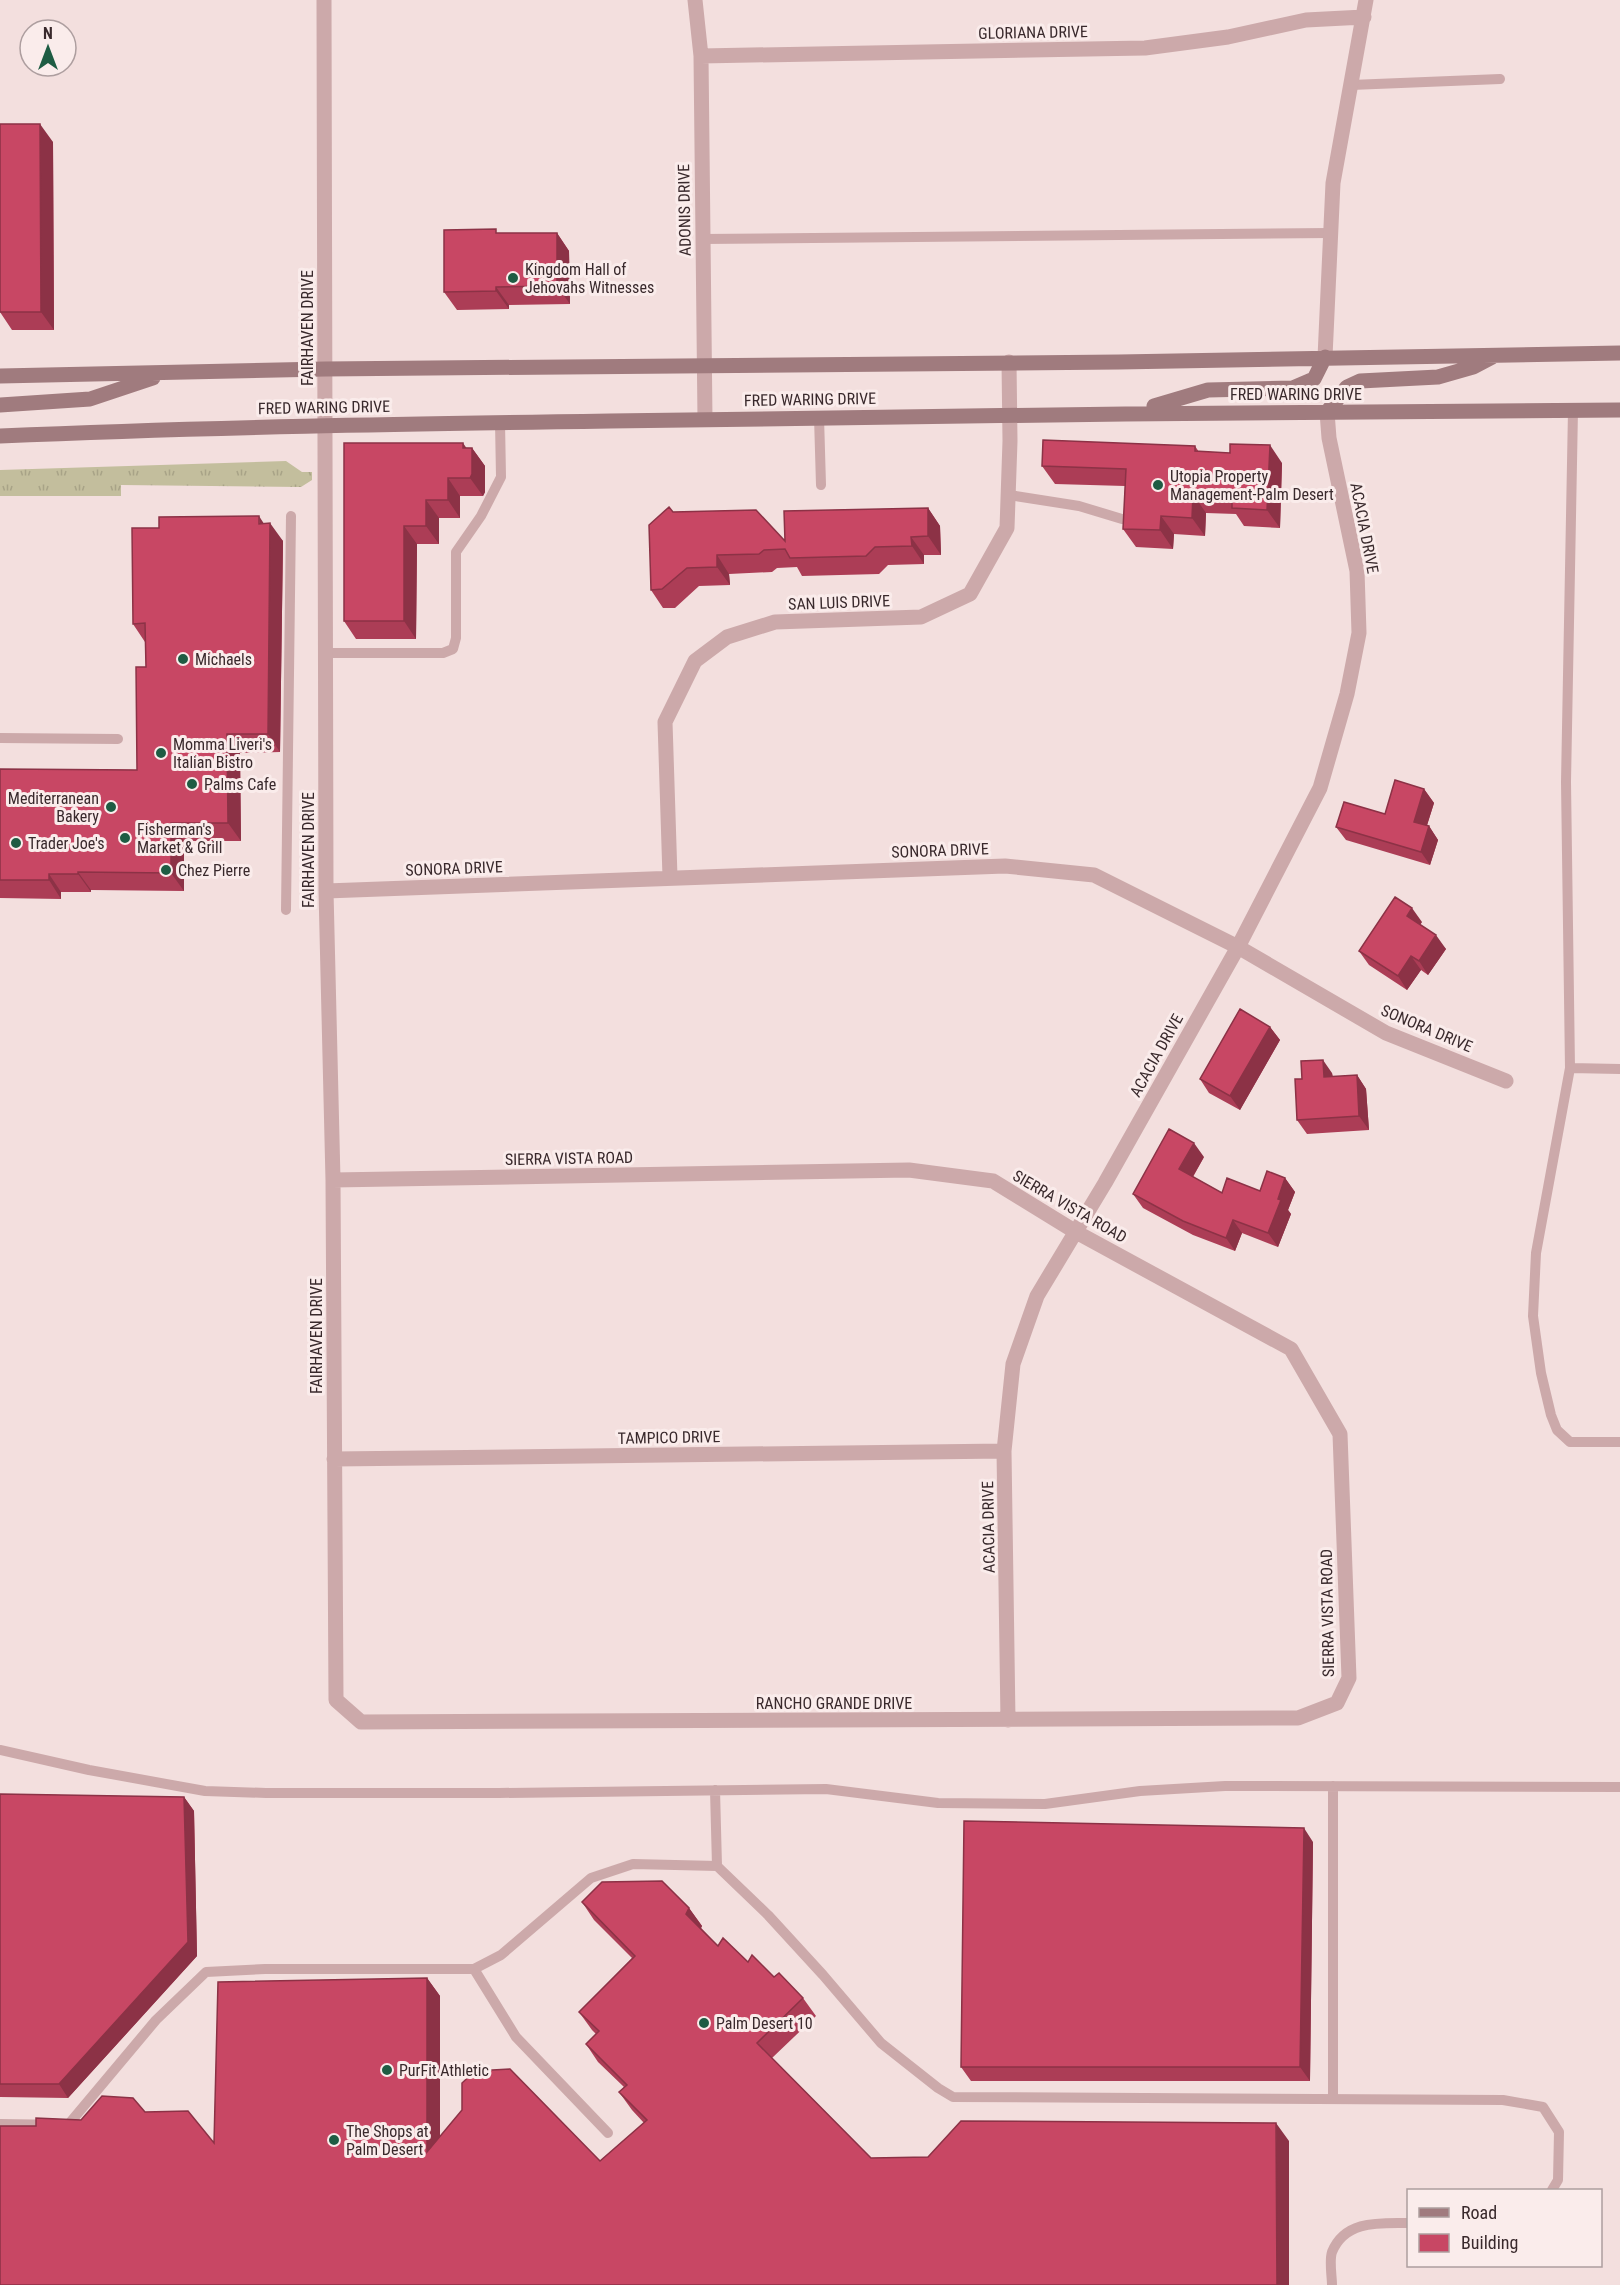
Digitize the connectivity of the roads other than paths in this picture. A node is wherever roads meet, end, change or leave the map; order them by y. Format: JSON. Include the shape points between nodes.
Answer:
{"nodes":[{"id":1,"x":324,"y":0,"type":"edge"},
{"id":2,"x":695,"y":0,"type":"edge"},
{"id":3,"x":1366,"y":0,"type":"edge"},
{"id":4,"x":1364,"y":17,"type":"junction"},
{"id":5,"x":701,"y":56,"type":"junction"},
{"id":6,"x":1500,"y":79,"type":"dead end"},
{"id":7,"x":1351,"y":85,"type":"junction"},
{"id":8,"x":1330,"y":233,"type":"junction"},
{"id":9,"x":702,"y":239,"type":"junction"},
{"id":10,"x":1620,"y":353,"type":"edge"},
{"id":11,"x":1497,"y":355,"type":"junction"},
{"id":12,"x":1325,"y":357,"type":"junction"},
{"id":13,"x":1009,"y":362,"type":"junction"},
{"id":14,"x":704,"y":366,"type":"junction"},
{"id":15,"x":325,"y":369,"type":"junction"},
{"id":16,"x":167,"y":373,"type":"junction"},
{"id":17,"x":0,"y":376,"type":"edge"},
{"id":18,"x":0,"y":405,"type":"edge"},
{"id":19,"x":1573,"y":410,"type":"junction"},
{"id":20,"x":1620,"y":410,"type":"edge"},
{"id":21,"x":1132,"y":412,"type":"junction"},
{"id":22,"x":1327,"y":412,"type":"junction"},
{"id":23,"x":1010,"y":413,"type":"junction"},
{"id":24,"x":819,"y":417,"type":"junction"},
{"id":25,"x":705,"y":419,"type":"junction"},
{"id":26,"x":500,"y":422,"type":"junction"},
{"id":27,"x":326,"y":424,"type":"junction"},
{"id":28,"x":0,"y":436,"type":"edge"},
{"id":29,"x":821,"y":485,"type":"dead end"},
{"id":30,"x":1009,"y":495,"type":"junction"},
{"id":31,"x":291,"y":516,"type":"dead end"},
{"id":32,"x":1122,"y":519,"type":"edge"},
{"id":33,"x":326,"y":653,"type":"junction"},
{"id":34,"x":0,"y":738,"type":"edge"},
{"id":35,"x":118,"y":738,"type":"dead end"},
{"id":36,"x":670,"y":877,"type":"junction"},
{"id":37,"x":326,"y":891,"type":"junction"},
{"id":38,"x":286,"y":910,"type":"dead end"},
{"id":39,"x":1238,"y":947,"type":"junction"},
{"id":40,"x":1570,"y":1068,"type":"junction"},
{"id":41,"x":1620,"y":1069,"type":"edge"},
{"id":42,"x":1506,"y":1081,"type":"dead end"},
{"id":43,"x":333,"y":1180,"type":"junction"},
{"id":44,"x":1076,"y":1232,"type":"junction"},
{"id":45,"x":1620,"y":1442,"type":"edge"},
{"id":46,"x":1004,"y":1451,"type":"junction"},
{"id":47,"x":334,"y":1459,"type":"junction"},
{"id":48,"x":336,"y":1700,"type":"joint"},
{"id":49,"x":1337,"y":1703,"type":"joint"},
{"id":50,"x":1008,"y":1720,"type":"junction"},
{"id":51,"x":0,"y":1750,"type":"edge"},
{"id":52,"x":1333,"y":1786,"type":"junction"},
{"id":53,"x":1620,"y":1787,"type":"edge"},
{"id":54,"x":716,"y":1790,"type":"junction"},
{"id":55,"x":717,"y":1866,"type":"junction"},
{"id":56,"x":474,"y":1969,"type":"junction"},
{"id":57,"x":1333,"y":2099,"type":"junction"},
{"id":58,"x":0,"y":2124,"type":"edge"},
{"id":59,"x":608,"y":2133,"type":"dead end"},
{"id":60,"x":1553,"y":2189,"type":"edge"},
{"id":61,"x":1407,"y":2223,"type":"edge"},
{"id":62,"x":1332,"y":2285,"type":"edge"}],
"edges":[{"from":1,"to":15,"type":"street","name":"FAIRHAVEN DRIVE"},
{"from":2,"to":5,"type":"street","name":"ADONIS DRIVE"},
{"from":3,"to":4,"type":"street"},
{"from":4,"to":5,"type":"street","name":"GLORIANA DRIVE","via":[[1306,20],[1228,37],[1145,48]]},
{"from":4,"to":7,"type":"street"},
{"from":5,"to":9,"type":"street","name":"ADONIS DRIVE"},
{"from":6,"to":7,"type":"lane"},
{"from":7,"to":8,"type":"street","via":[[1333,183]]},
{"from":8,"to":9,"type":"lane"},
{"from":8,"to":12,"type":"street"},
{"from":9,"to":14,"type":"street","name":"ADONIS DRIVE"},
{"from":10,"to":11,"type":"main road","name":"FRED WARING DRIVE"},
{"from":11,"to":12,"type":"main road","name":"FRED WARING DRIVE"},
{"from":11,"to":22,"type":"main road","via":[[1438,377],[1360,381],[1347,387]]},
{"from":12,"to":13,"type":"main road","name":"FRED WARING DRIVE"},
{"from":12,"to":21,"type":"main road","via":[[1314,379],[1293,388],[1208,390]]},
{"from":13,"to":14,"type":"main road","name":"FRED WARING DRIVE"},
{"from":13,"to":23,"type":"street","name":"SAN LUIS DRIVE"},
{"from":14,"to":15,"type":"main road","name":"FRED WARING DRIVE"},
{"from":14,"to":25,"type":"street","name":"ADONIS DRIVE"},
{"from":15,"to":16,"type":"main road","name":"FRED WARING DRIVE"},
{"from":15,"to":27,"type":"street","name":"FAIRHAVEN DRIVE"},
{"from":16,"to":17,"type":"main road","name":"FRED WARING DRIVE"},
{"from":16,"to":18,"type":"main road","via":[[90,399]]},
{"from":19,"to":20,"type":"main road","name":"FRED WARING DRIVE"},
{"from":19,"to":22,"type":"main road","name":"FRED WARING DRIVE"},
{"from":19,"to":40,"type":"lane","via":[[1566,782]]},
{"from":21,"to":22,"type":"main road","name":"FRED WARING DRIVE"},
{"from":21,"to":23,"type":"main road","name":"FRED WARING DRIVE"},
{"from":22,"to":39,"type":"street","name":"ACACIA DRIVE","via":[[1357,570],[1359,633],[1347,694],[1320,788]]},
{"from":23,"to":24,"type":"main road","name":"FRED WARING DRIVE"},
{"from":23,"to":30,"type":"street","name":"SAN LUIS DRIVE"},
{"from":24,"to":25,"type":"main road","name":"FRED WARING DRIVE"},
{"from":24,"to":29,"type":"lane"},
{"from":25,"to":26,"type":"main road","name":"FRED WARING DRIVE"},
{"from":26,"to":27,"type":"main road","name":"FRED WARING DRIVE"},
{"from":26,"to":33,"type":"lane","via":[[501,477],[456,552],[453,649],[443,653]]},
{"from":27,"to":28,"type":"main road","name":"FRED WARING DRIVE"},
{"from":27,"to":33,"type":"street","name":"FAIRHAVEN DRIVE"},
{"from":30,"to":32,"type":"lane","via":[[1079,506]]},
{"from":30,"to":36,"type":"street","name":"SAN LUIS DRIVE","via":[[1007,528],[970,594],[921,617],[775,622],[728,638],[695,661],[665,722]]},
{"from":31,"to":38,"type":"lane"},
{"from":33,"to":37,"type":"street","name":"FAIRHAVEN DRIVE"},
{"from":34,"to":35,"type":"lane"},
{"from":36,"to":37,"type":"street","name":"SONORA DRIVE"},
{"from":36,"to":39,"type":"street","name":"SONORA DRIVE","via":[[1005,866],[1094,875]]},
{"from":37,"to":43,"type":"street","name":"FAIRHAVEN DRIVE"},
{"from":39,"to":42,"type":"street","name":"SONORA DRIVE","via":[[1386,1033]]},
{"from":39,"to":44,"type":"street","name":"ACACIA DRIVE"},
{"from":40,"to":41,"type":"lane"},
{"from":40,"to":45,"type":"lane","via":[[1536,1253],[1533,1316],[1539,1361],[1546,1400],[1557,1430],[1570,1442]]},
{"from":43,"to":44,"type":"street","name":"SIERRA VISTA ROAD","via":[[909,1170],[993,1181]]},
{"from":43,"to":47,"type":"street","name":"FAIRHAVEN DRIVE"},
{"from":44,"to":46,"type":"street","name":"ACACIA DRIVE","via":[[1037,1296],[1013,1364]]},
{"from":44,"to":49,"type":"street","name":"SIERRA VISTA ROAD","via":[[1291,1348],[1340,1434],[1349,1678]]},
{"from":46,"to":47,"type":"street","name":"TAMPICO DRIVE"},
{"from":46,"to":50,"type":"street","name":"ACACIA DRIVE"},
{"from":47,"to":48,"type":"street","name":"FAIRHAVEN DRIVE"},
{"from":48,"to":50,"type":"street","name":"RANCHO GRANDE DRIVE","via":[[361,1722]]},
{"from":49,"to":50,"type":"street","name":"RANCHO GRANDE DRIVE","via":[[1298,1718]]},
{"from":51,"to":54,"type":"lane","via":[[205,1791]]},
{"from":52,"to":53,"type":"lane"},
{"from":52,"to":54,"type":"lane","via":[[1161,1789],[1045,1804],[938,1803],[826,1789]]},
{"from":52,"to":57,"type":"lane"},
{"from":54,"to":55,"type":"lane"},
{"from":55,"to":56,"type":"lane","via":[[633,1864],[591,1878],[501,1956]]},
{"from":55,"to":57,"type":"lane","via":[[768,1915],[880,2043],[953,2097]]},
{"from":56,"to":58,"type":"lane","via":[[206,1972],[156,2020],[68,2125]]},
{"from":56,"to":59,"type":"lane","via":[[516,2037]]},
{"from":57,"to":60,"type":"lane","via":[[1503,2100],[1543,2107],[1559,2132],[1558,2180]]},
{"from":61,"to":62,"type":"lane","via":[[1371,2223],[1346,2231],[1332,2254]]}]}
